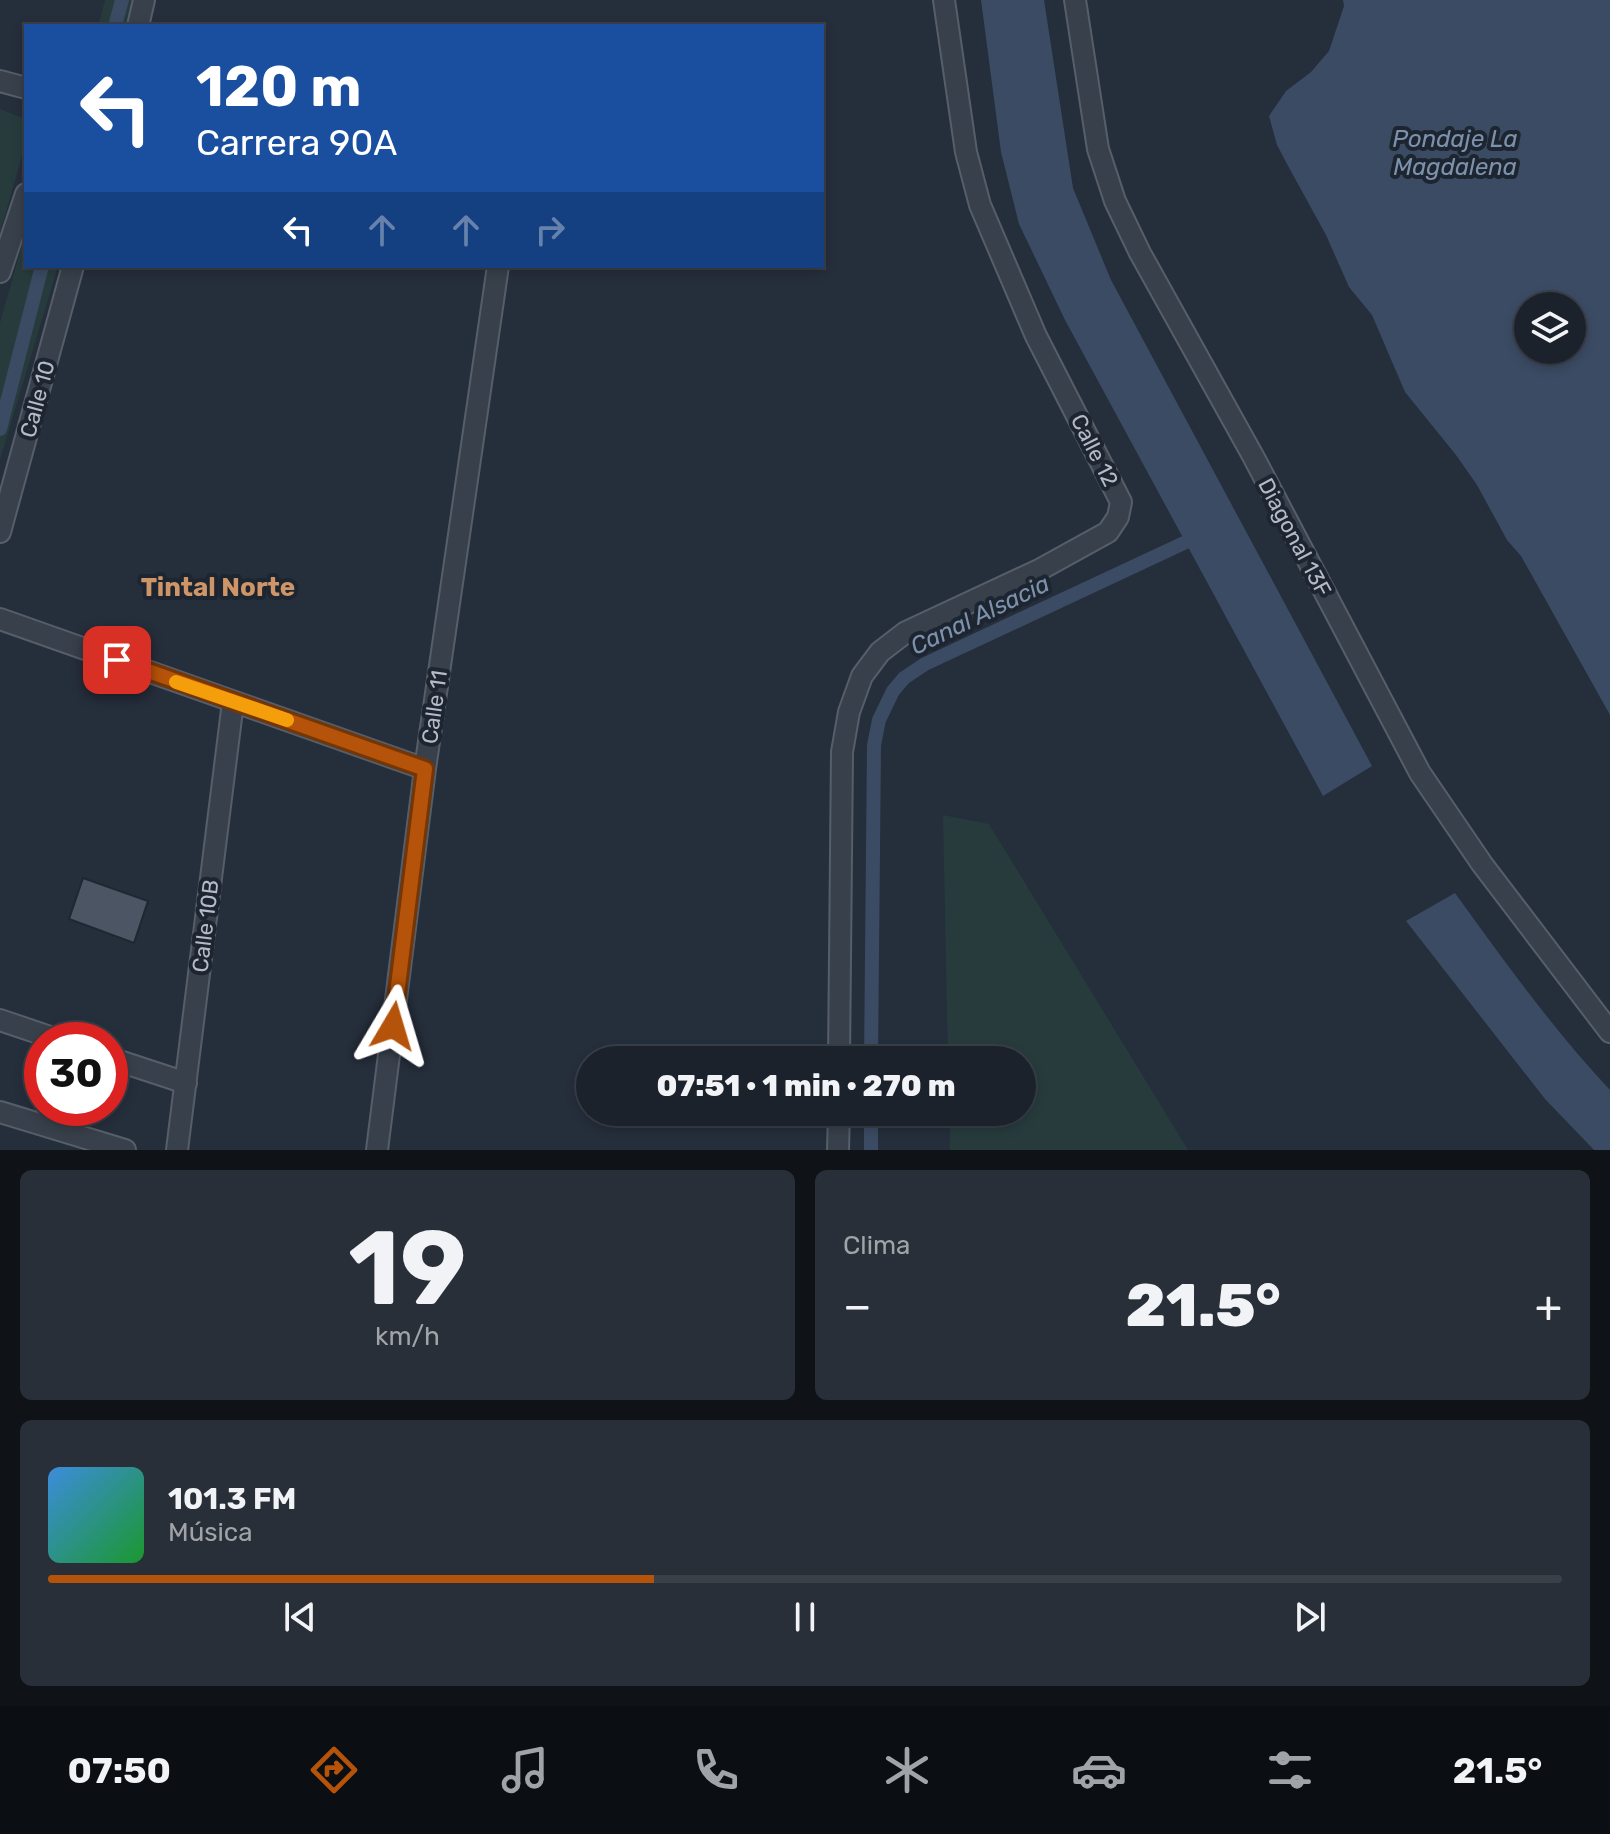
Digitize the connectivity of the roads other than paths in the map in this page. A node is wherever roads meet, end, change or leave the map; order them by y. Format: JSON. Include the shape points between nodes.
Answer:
{"nodes":[{"id":1,"x":144,"y":0,"type":"edge"},
{"id":2,"x":944,"y":0,"type":"edge"},
{"id":3,"x":1075,"y":0,"type":"edge"},
{"id":4,"x":138,"y":24,"type":"edge"},
{"id":5,"x":0,"y":81,"type":"edge"},
{"id":6,"x":24,"y":87,"type":"edge"},
{"id":7,"x":24,"y":200,"type":"edge"},
{"id":8,"x":72,"y":268,"type":"edge"},
{"id":9,"x":498,"y":268,"type":"edge"},
{"id":10,"x":0,"y":272,"type":"edge"},
{"id":11,"x":0,"y":532,"type":"edge"},
{"id":12,"x":0,"y":619,"type":"edge"},
{"id":13,"x":233,"y":702,"type":"junction"},
{"id":14,"x":425,"y":769,"type":"junction"},
{"id":15,"x":0,"y":1020,"type":"edge"},
{"id":16,"x":24,"y":1028,"type":"edge"},
{"id":17,"x":1610,"y":1032,"type":"edge"},
{"id":18,"x":839,"y":1046,"type":"edge"},
{"id":19,"x":128,"y":1064,"type":"edge"},
{"id":20,"x":186,"y":1083,"type":"junction"},
{"id":21,"x":0,"y":1112,"type":"edge"},
{"id":22,"x":839,"y":1126,"type":"edge"},
{"id":23,"x":125,"y":1150,"type":"edge"},
{"id":24,"x":177,"y":1150,"type":"edge"},
{"id":25,"x":377,"y":1150,"type":"edge"},
{"id":26,"x":838,"y":1150,"type":"edge"}],
"edges":[{"from":1,"to":4,"type":"street"},
{"from":2,"to":18,"type":"street","name":"Calle 12","via":[[966,152],[980,205],[1036,336],[1121,502],[1108,532],[906,632],[880,652],[862,676],[842,752]]},
{"from":3,"to":17,"type":"street","name":"Diagonal 13F","via":[[1098,149],[1140,253],[1420,773]]},
{"from":5,"to":6,"type":"street"},
{"from":7,"to":10,"type":"street"},
{"from":8,"to":11,"type":"street","name":"Calle 10"},
{"from":9,"to":14,"type":"street","name":"Calle 11"},
{"from":12,"to":13,"type":"street"},
{"from":13,"to":14,"type":"street"},
{"from":13,"to":20,"type":"street","name":"Calle 10B"},
{"from":14,"to":25,"type":"street","name":"Calle 11"},
{"from":15,"to":16,"type":"street"},
{"from":19,"to":20,"type":"street"},
{"from":20,"to":24,"type":"street","name":"Calle 10B"},
{"from":21,"to":23,"type":"street"},
{"from":22,"to":26,"type":"street"}]}
